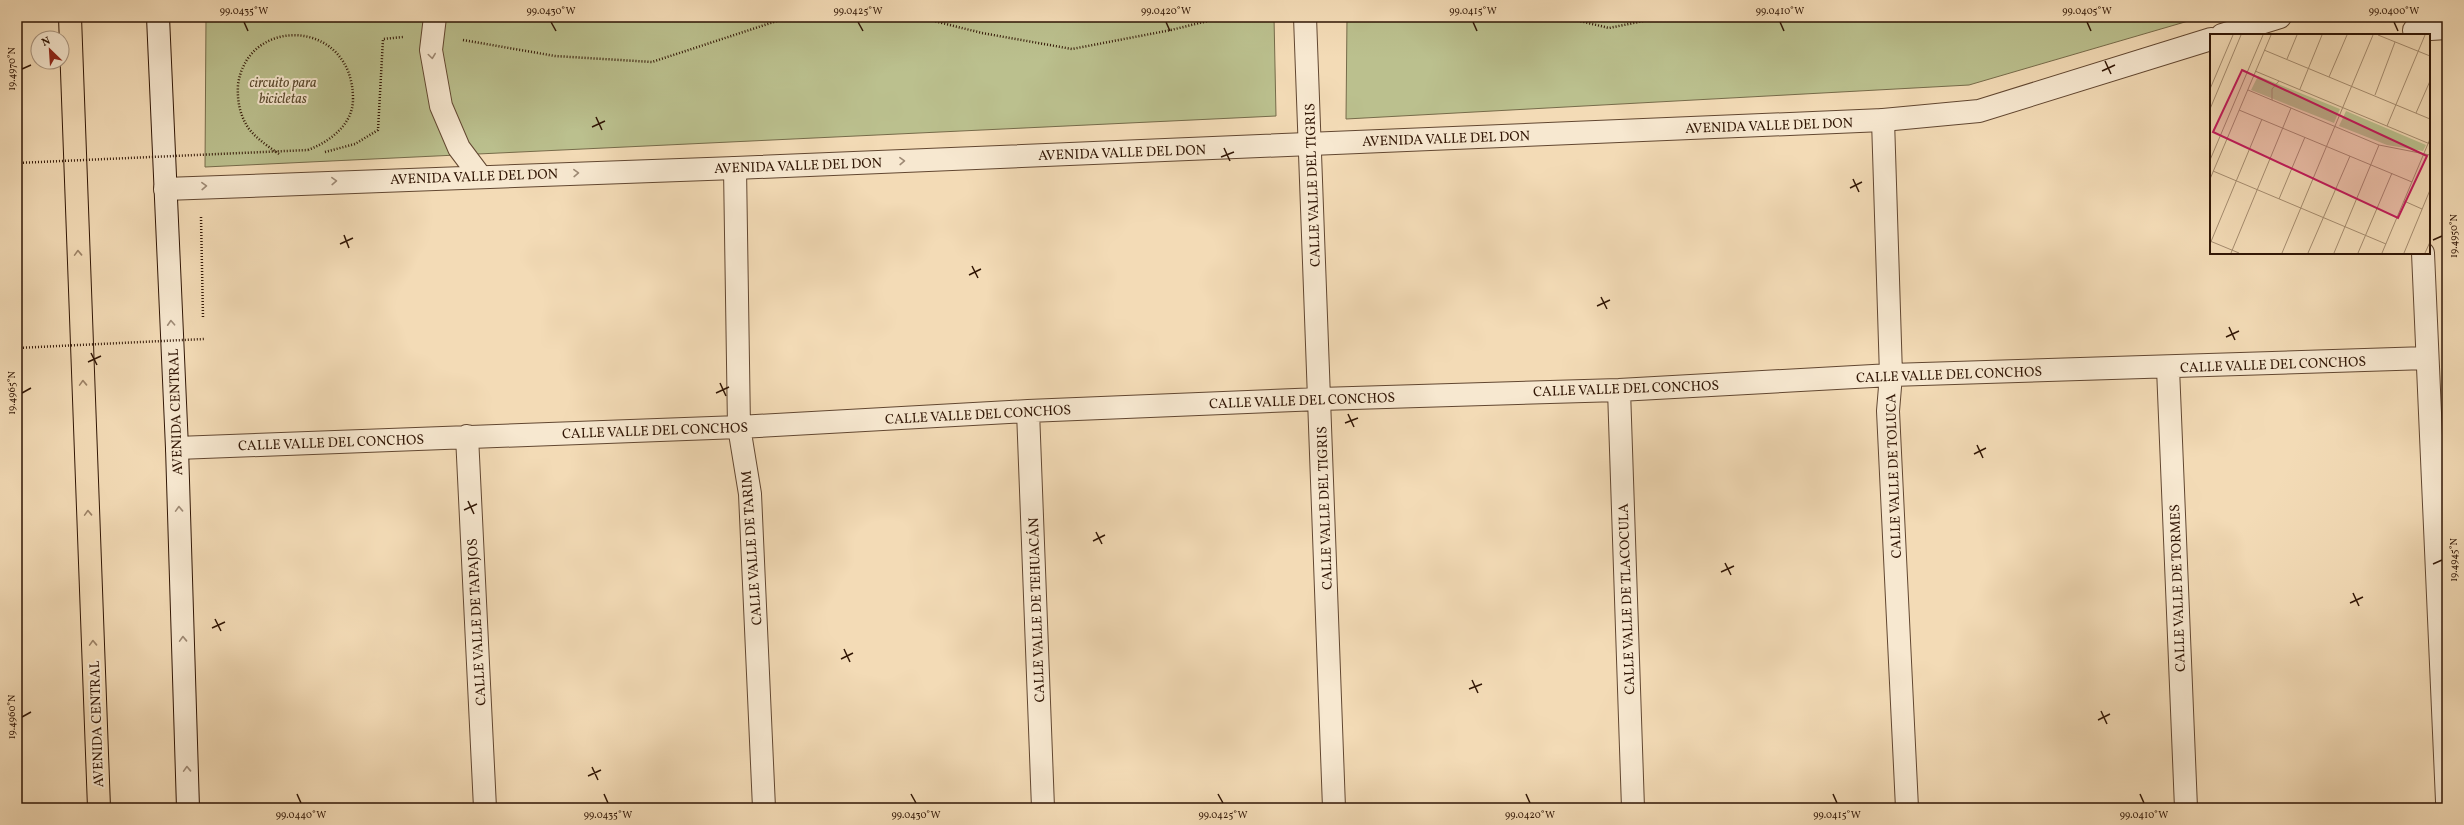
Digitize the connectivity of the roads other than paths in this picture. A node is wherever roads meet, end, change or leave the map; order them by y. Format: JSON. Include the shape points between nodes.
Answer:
{"nodes":[{"id":1,"x":70,"y":17,"type":"edge"},
{"id":2,"x":158,"y":17,"type":"edge"},
{"id":3,"x":1305,"y":17,"type":"edge"},
{"id":4,"x":2280,"y":17,"type":"edge"},
{"id":5,"x":434,"y":26,"type":"edge"},
{"id":6,"x":2414,"y":27,"type":"edge"},
{"id":7,"x":2447,"y":28,"type":"edge"},
{"id":8,"x":2225,"y":34,"type":"edge"},
{"id":9,"x":2210,"y":38,"type":"edge"},
{"id":10,"x":1883,"y":120,"type":"junction"},
{"id":11,"x":1311,"y":144,"type":"junction"},
{"id":12,"x":735,"y":168,"type":"junction"},
{"id":13,"x":480,"y":176,"type":"junction"},
{"id":14,"x":165,"y":189,"type":"junction"},
{"id":15,"x":2423,"y":254,"type":"edge"},
{"id":16,"x":2428,"y":358,"type":"junction"},
{"id":17,"x":2168,"y":368,"type":"junction"},
{"id":18,"x":1891,"y":375,"type":"junction"},
{"id":19,"x":1619,"y":390,"type":"junction"},
{"id":20,"x":1320,"y":399,"type":"junction"},
{"id":21,"x":1028,"y":411,"type":"junction"},
{"id":22,"x":739,"y":427,"type":"junction"},
{"id":23,"x":468,"y":436,"type":"junction"},
{"id":24,"x":177,"y":448,"type":"junction"},
{"id":25,"x":2443,"y":612,"type":"edge"},
{"id":26,"x":2447,"y":801,"type":"edge"},
{"id":27,"x":99,"y":808,"type":"edge"},
{"id":28,"x":188,"y":808,"type":"edge"},
{"id":29,"x":485,"y":808,"type":"edge"},
{"id":30,"x":764,"y":808,"type":"edge"},
{"id":31,"x":1043,"y":808,"type":"edge"},
{"id":32,"x":1334,"y":808,"type":"edge"},
{"id":33,"x":1633,"y":808,"type":"edge"},
{"id":34,"x":1907,"y":808,"type":"edge"},
{"id":35,"x":2186,"y":808,"type":"edge"}],
"edges":[{"from":27,"to":1,"type":"highway","name":"AVENIDA CENTRAL","one_way":true},
{"from":2,"to":14,"type":"street","name":"AVENIDA CENTRAL"},
{"from":3,"to":11,"type":"street","name":"CALLE VALLE DEL TIGRIS"},
{"from":4,"to":8,"type":"street"},
{"from":5,"to":13,"type":"street","one_way":true,"via":[[431,50],[441,106],[459,148]]},
{"from":6,"to":7,"type":"street"},
{"from":9,"to":10,"type":"street","name":"AVENIDA VALLE DEL DON","via":[[1979,111]]},
{"from":10,"to":11,"type":"street","name":"AVENIDA VALLE DEL DON"},
{"from":10,"to":18,"type":"street","name":"CALLE VALLE DE TOLUCA"},
{"from":12,"to":11,"type":"street","name":"AVENIDA VALLE DEL DON","one_way":true},
{"from":11,"to":20,"type":"street","name":"CALLE VALLE DEL TIGRIS"},
{"from":13,"to":12,"type":"street","name":"AVENIDA VALLE DEL DON","one_way":true},
{"from":12,"to":22,"type":"street","name":"CALLE VALLE DE TARIM"},
{"from":14,"to":13,"type":"street","name":"AVENIDA VALLE DEL DON","one_way":true},
{"from":24,"to":14,"type":"street","name":"AVENIDA CENTRAL","one_way":true},
{"from":15,"to":16,"type":"street"},
{"from":16,"to":17,"type":"street","name":"CALLE VALLE DEL CONCHOS"},
{"from":16,"to":25,"type":"street"},
{"from":17,"to":18,"type":"street","name":"CALLE VALLE DEL CONCHOS"},
{"from":17,"to":35,"type":"street","name":"CALLE VALLE DE TORMES"},
{"from":18,"to":19,"type":"street","name":"CALLE VALLE DEL CONCHOS"},
{"from":18,"to":34,"type":"street","name":"CALLE VALLE DE TOLUCA","via":[[1888,411]]},
{"from":19,"to":20,"type":"street","name":"CALLE VALLE DEL CONCHOS"},
{"from":19,"to":33,"type":"street","name":"CALLE VALLE DE TLACOCULA"},
{"from":20,"to":21,"type":"street","name":"CALLE VALLE DEL CONCHOS"},
{"from":20,"to":32,"type":"street","name":"CALLE VALLE DEL TIGRIS"},
{"from":21,"to":22,"type":"street","name":"CALLE VALLE DEL CONCHOS"},
{"from":21,"to":31,"type":"street","name":"CALLE VALLE DE TEHUACÁN"},
{"from":22,"to":23,"type":"street","name":"CALLE VALLE DEL CONCHOS"},
{"from":22,"to":30,"type":"street","name":"CALLE VALLE DE TARIM","via":[[750,494]]},
{"from":23,"to":24,"type":"street","name":"CALLE VALLE DEL CONCHOS"},
{"from":23,"to":29,"type":"street","name":"CALLE VALLE DE TAPAJOS"},
{"from":28,"to":24,"type":"street","name":"AVENIDA CENTRAL","one_way":true},
{"from":25,"to":26,"type":"street"}]}
